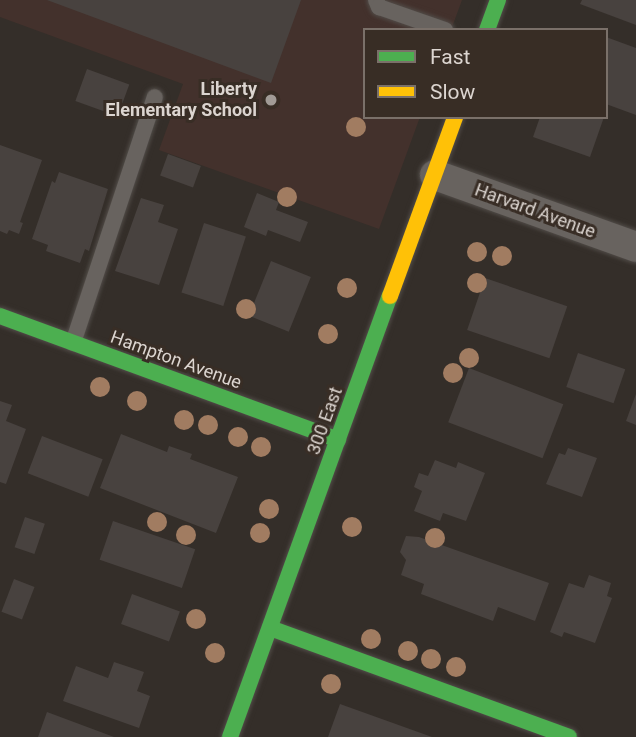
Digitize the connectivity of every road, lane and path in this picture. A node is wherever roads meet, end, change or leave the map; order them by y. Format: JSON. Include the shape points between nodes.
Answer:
{"nodes":[{"id":1,"x":376,"y":0,"type":"edge"},
{"id":2,"x":498,"y":0,"type":"edge"},
{"id":3,"x":439,"y":28,"type":"edge"},
{"id":4,"x":488,"y":28,"type":"edge"},
{"id":5,"x":155,"y":97,"type":"dead end"},
{"id":6,"x":454,"y":119,"type":"edge"},
{"id":7,"x":435,"y":175,"type":"junction"},
{"id":8,"x":636,"y":247,"type":"edge"},
{"id":9,"x":0,"y":316,"type":"edge"},
{"id":10,"x":73,"y":343,"type":"junction"},
{"id":11,"x":338,"y":440,"type":"junction"},
{"id":12,"x":270,"y":628,"type":"junction"},
{"id":13,"x":230,"y":737,"type":"edge"},
{"id":14,"x":569,"y":737,"type":"edge"}],
"edges":[{"from":1,"to":3,"type":"lane","via":[[379,7]]},
{"from":2,"to":4,"type":"street"},
{"from":5,"to":10,"type":"lane"},
{"from":6,"to":7,"type":"street","name":"300 East"},
{"from":7,"to":8,"type":"street","name":"Harvard Avenue"},
{"from":7,"to":11,"type":"street","name":"300 East"},
{"from":9,"to":10,"type":"street","name":"Hampton Avenue"},
{"from":10,"to":11,"type":"street","name":"Hampton Avenue"},
{"from":11,"to":12,"type":"street","name":"300 East"},
{"from":12,"to":13,"type":"street","name":"300 East"},
{"from":12,"to":14,"type":"street"}]}
